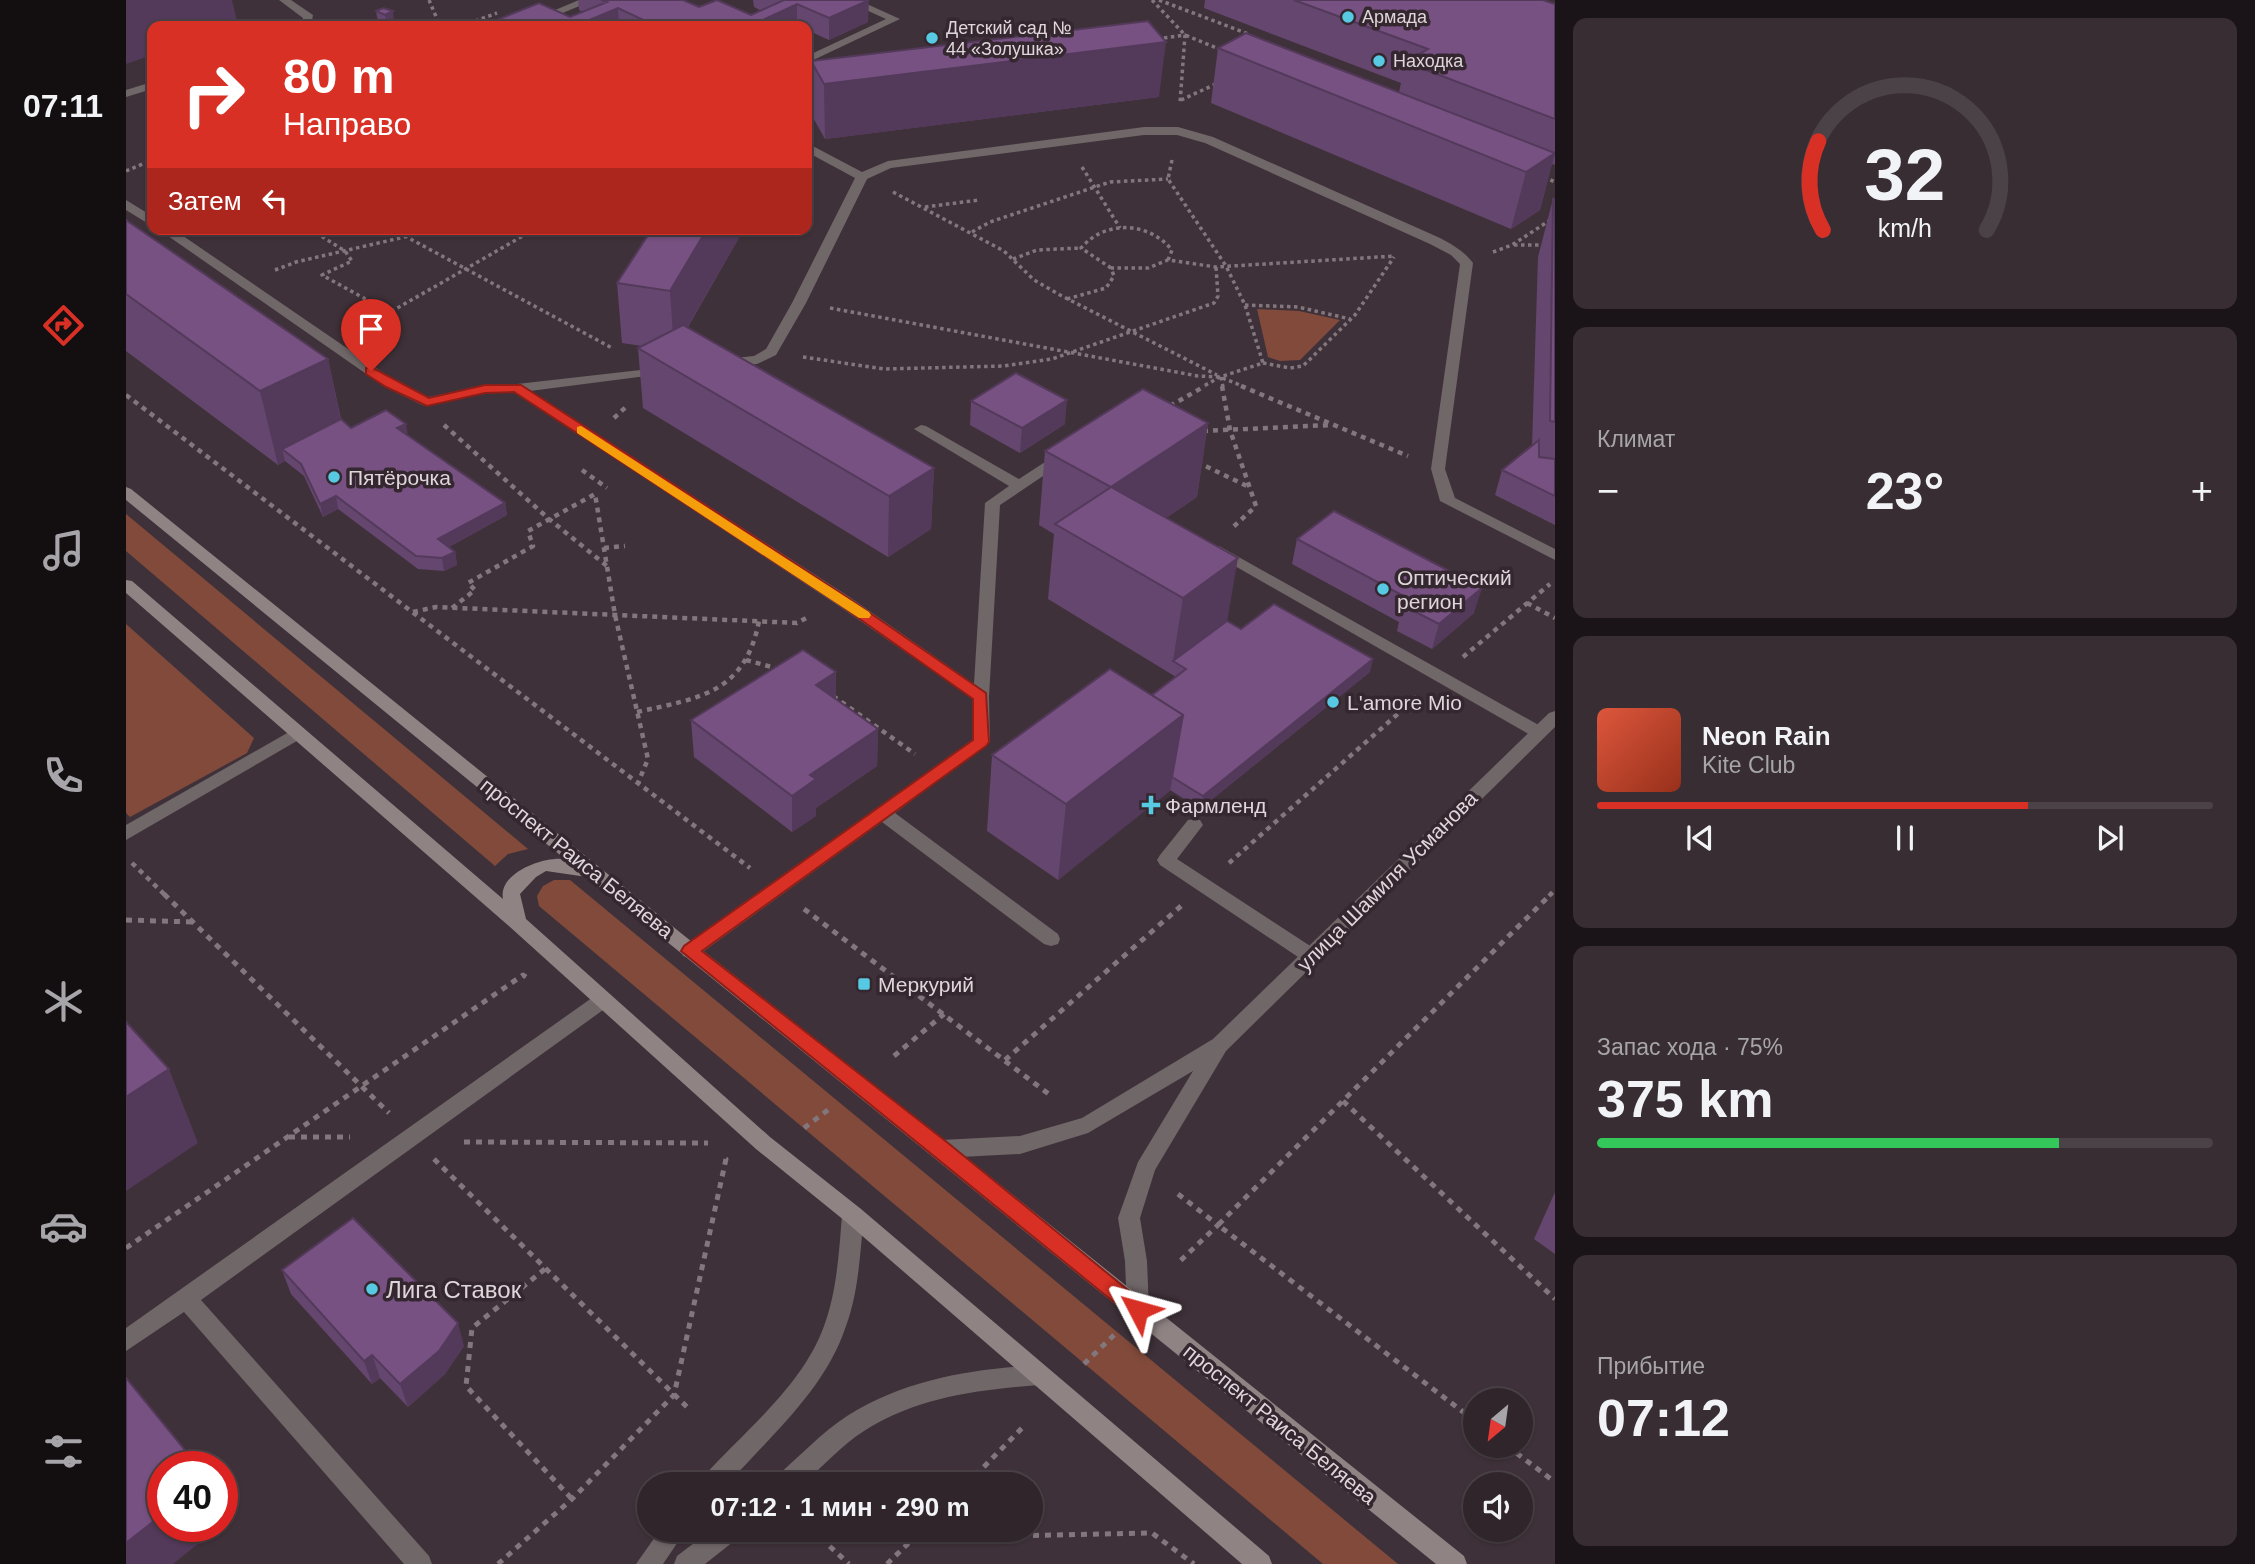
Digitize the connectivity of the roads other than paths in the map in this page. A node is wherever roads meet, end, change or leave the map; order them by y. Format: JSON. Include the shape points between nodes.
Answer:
{"nodes":[{"id":1,"x":284,"y":0,"type":"edge"},
{"id":2,"x":589,"y":0,"type":"edge"},
{"id":3,"x":849,"y":0,"type":"edge"},
{"id":4,"x":308,"y":21,"type":"edge"},
{"id":5,"x":535,"y":21,"type":"edge"},
{"id":6,"x":812,"y":58,"type":"edge"},
{"id":7,"x":147,"y":87,"type":"edge"},
{"id":8,"x":126,"y":94,"type":"edge"},
{"id":9,"x":812,"y":150,"type":"edge"},
{"id":10,"x":862,"y":177,"type":"junction"},
{"id":11,"x":126,"y":204,"type":"edge"},
{"id":12,"x":147,"y":219,"type":"edge"},
{"id":13,"x":172,"y":235,"type":"edge"},
{"id":14,"x":704,"y":365,"type":"edge"},
{"id":15,"x":678,"y":368,"type":"edge"},
{"id":16,"x":517,"y":388,"type":"junction"},
{"id":17,"x":921,"y":429,"type":"dead end"},
{"id":18,"x":1051,"y":465,"type":"dead end"},
{"id":19,"x":1020,"y":485,"type":"junction"},
{"id":20,"x":126,"y":492,"type":"edge"},
{"id":21,"x":1207,"y":544,"type":"edge"},
{"id":22,"x":1555,"y":555,"type":"edge"},
{"id":23,"x":126,"y":585,"type":"edge"},
{"id":24,"x":981,"y":697,"type":"junction"},
{"id":25,"x":1555,"y":717,"type":"edge"},
{"id":26,"x":1538,"y":732,"type":"junction"},
{"id":27,"x":296,"y":734,"type":"junction"},
{"id":28,"x":881,"y":812,"type":"junction"},
{"id":29,"x":1194,"y":825,"type":"dead end"},
{"id":30,"x":126,"y":833,"type":"edge"},
{"id":31,"x":596,"y":873,"type":"junction"},
{"id":32,"x":517,"y":922,"type":"junction"},
{"id":33,"x":1051,"y":939,"type":"dead end"},
{"id":34,"x":690,"y":951,"type":"junction"},
{"id":35,"x":1311,"y":956,"type":"junction"},
{"id":36,"x":603,"y":1000,"type":"junction"},
{"id":37,"x":1220,"y":1045,"type":"junction"},
{"id":38,"x":941,"y":1149,"type":"junction"},
{"id":39,"x":853,"y":1215,"type":"junction"},
{"id":40,"x":186,"y":1298,"type":"junction"},
{"id":41,"x":1138,"y":1310,"type":"junction"},
{"id":42,"x":126,"y":1341,"type":"edge"},
{"id":43,"x":1039,"y":1375,"type":"junction"},
{"id":44,"x":723,"y":1472,"type":"edge"},
{"id":45,"x":799,"y":1472,"type":"edge"},
{"id":46,"x":665,"y":1542,"type":"edge"},
{"id":47,"x":714,"y":1542,"type":"edge"},
{"id":48,"x":420,"y":1564,"type":"edge"},
{"id":49,"x":648,"y":1564,"type":"edge"},
{"id":50,"x":686,"y":1564,"type":"edge"},
{"id":51,"x":1261,"y":1564,"type":"edge"},
{"id":52,"x":1455,"y":1564,"type":"edge"}],
"edges":[{"from":1,"to":4,"type":"street","via":[[309,17]]},
{"from":2,"to":5,"type":"street"},
{"from":3,"to":6,"type":"street","via":[[895,19]]},
{"from":7,"to":8,"type":"street"},
{"from":9,"to":10,"type":"street"},
{"from":10,"to":14,"type":"street","via":[[771,352],[757,360]]},
{"from":10,"to":22,"type":"street","via":[[888,165],[1144,131],[1178,131],[1209,140],[1456,253],[1466,263],[1437,469],[1448,501]]},
{"from":11,"to":12,"type":"street"},
{"from":13,"to":16,"type":"street","via":[[390,384],[427,402],[485,389]]},
{"from":15,"to":16,"type":"street"},
{"from":16,"to":24,"type":"street","via":[[842,600]]},
{"from":17,"to":19,"type":"street"},
{"from":18,"to":19,"type":"street"},
{"from":19,"to":24,"type":"street","via":[[993,503]]},
{"from":20,"to":31,"type":"street","name":"проспект Раиса Беляева"},
{"from":21,"to":26,"type":"street"},
{"from":23,"to":27,"type":"street"},
{"from":24,"to":28,"type":"street","via":[[981,742]]},
{"from":25,"to":26,"type":"street","name":"улица Шамиля Усманова"},
{"from":26,"to":35,"type":"street","name":"улица Шамиля Усманова"},
{"from":27,"to":30,"type":"street"},
{"from":27,"to":32,"type":"street"},
{"from":28,"to":33,"type":"street"},
{"from":28,"to":34,"type":"street"},
{"from":29,"to":35,"type":"street","via":[[1166,860]]},
{"from":31,"to":32,"type":"street","via":[[551,862],[525,874],[511,893]]},
{"from":31,"to":34,"type":"street","name":"проспект Раиса Беляева"},
{"from":32,"to":36,"type":"street"},
{"from":34,"to":38,"type":"street","name":"проспект Раиса Беляева"},
{"from":35,"to":37,"type":"street","name":"улица Шамиля Усманова"},
{"from":36,"to":39,"type":"street","via":[[763,1143]]},
{"from":36,"to":40,"type":"street"},
{"from":37,"to":38,"type":"street","name":"улица Шамиля Усманова","via":[[1088,1125],[1020,1145]]},
{"from":37,"to":41,"type":"street","name":"улица Шамиля Усманова","via":[[1145,1168],[1129,1218]]},
{"from":38,"to":41,"type":"street","name":"проспект Раиса Беляева"},
{"from":39,"to":43,"type":"street"},
{"from":39,"to":44,"type":"street","via":[[847,1282],[829,1343],[801,1385]]},
{"from":40,"to":42,"type":"street"},
{"from":40,"to":48,"type":"street"},
{"from":41,"to":52,"type":"street","name":"проспект Раиса Беляева"},
{"from":43,"to":45,"type":"street","via":[[979,1379],[920,1392],[855,1424]]},
{"from":43,"to":51,"type":"street"},
{"from":46,"to":49,"type":"street"},
{"from":47,"to":50,"type":"street"}]}
